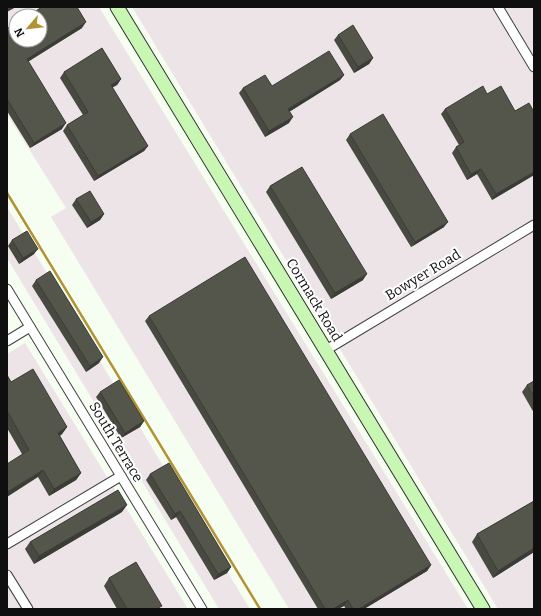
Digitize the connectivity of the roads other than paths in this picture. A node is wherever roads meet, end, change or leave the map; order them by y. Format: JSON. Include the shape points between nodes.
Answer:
{"nodes":[{"id":1,"x":117,"y":7,"type":"edge"},
{"id":2,"x":498,"y":7,"type":"edge"},
{"id":3,"x":534,"y":67,"type":"edge"},
{"id":4,"x":534,"y":225,"type":"edge"},
{"id":5,"x":7,"y":289,"type":"edge"},
{"id":6,"x":30,"y":327,"type":"junction"},
{"id":7,"x":7,"y":341,"type":"edge"},
{"id":8,"x":326,"y":350,"type":"junction"},
{"id":9,"x":121,"y":476,"type":"junction"},
{"id":10,"x":7,"y":544,"type":"edge"},
{"id":11,"x":7,"y":575,"type":"edge"},
{"id":12,"x":28,"y":609,"type":"edge"},
{"id":13,"x":202,"y":609,"type":"edge"},
{"id":14,"x":483,"y":609,"type":"edge"}],
"edges":[{"from":1,"to":8,"type":"street","name":"Cormack Road"},
{"from":2,"to":3,"type":"street"},
{"from":4,"to":8,"type":"street","name":"Bowyer Road"},
{"from":5,"to":6,"type":"street","name":"South Terrace"},
{"from":6,"to":7,"type":"street"},
{"from":6,"to":9,"type":"street","name":"South Terrace"},
{"from":8,"to":14,"type":"street","name":"Cormack Road"},
{"from":9,"to":10,"type":"street"},
{"from":9,"to":13,"type":"street","name":"South Terrace"},
{"from":11,"to":12,"type":"street"}]}
